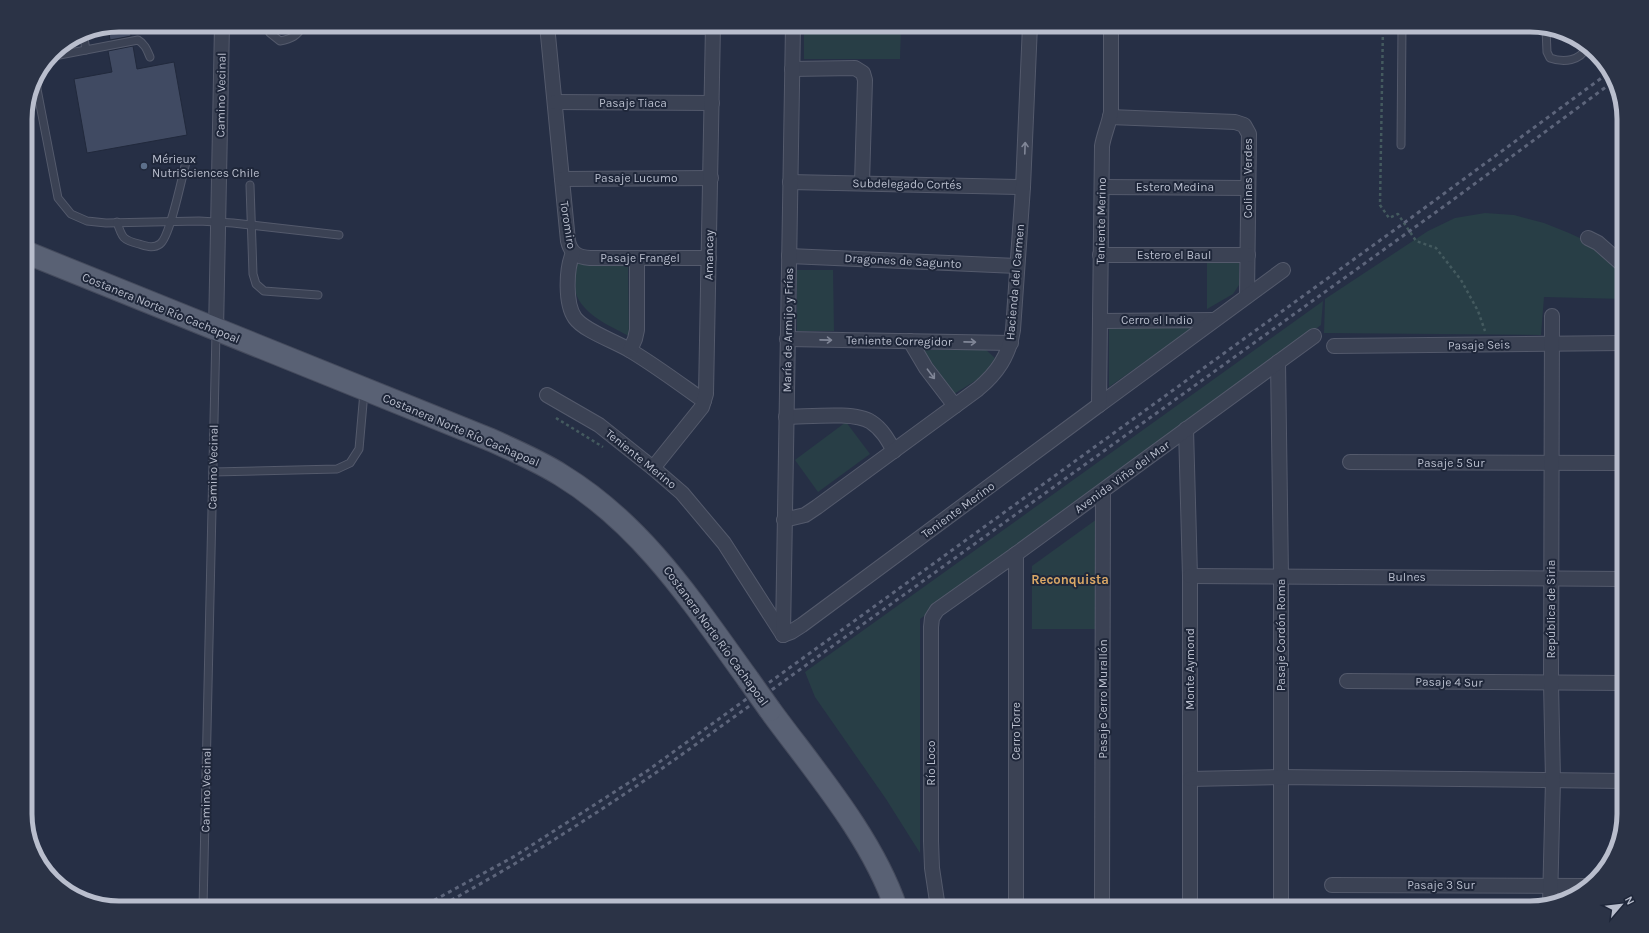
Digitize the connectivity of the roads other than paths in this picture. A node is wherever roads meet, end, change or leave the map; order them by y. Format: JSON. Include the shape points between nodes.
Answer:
{"nodes":[{"id":1,"x":222,"y":32,"type":"edge"},
{"id":2,"x":269,"y":32,"type":"edge"},
{"id":3,"x":299,"y":32,"type":"edge"},
{"id":4,"x":548,"y":32,"type":"edge"},
{"id":5,"x":713,"y":32,"type":"edge"},
{"id":6,"x":793,"y":32,"type":"edge"},
{"id":7,"x":1030,"y":32,"type":"edge"},
{"id":8,"x":1111,"y":32,"type":"edge"},
{"id":9,"x":1402,"y":32,"type":"edge"},
{"id":10,"x":1546,"y":34,"type":"edge"},
{"id":11,"x":84,"y":40,"type":"edge"},
{"id":12,"x":86,"y":50,"type":"junction"},
{"id":13,"x":1585,"y":51,"type":"edge"},
{"id":14,"x":60,"y":56,"type":"edge"},
{"id":15,"x":150,"y":57,"type":"dead end"},
{"id":16,"x":792,"y":69,"type":"junction"},
{"id":17,"x":37,"y":90,"type":"edge"},
{"id":18,"x":555,"y":102,"type":"junction"},
{"id":19,"x":712,"y":104,"type":"junction"},
{"id":20,"x":1110,"y":117,"type":"junction"},
{"id":21,"x":1401,"y":145,"type":"dead end"},
{"id":22,"x":186,"y":162,"type":"dead end"},
{"id":23,"x":711,"y":178,"type":"junction"},
{"id":24,"x":562,"y":179,"type":"junction"},
{"id":25,"x":790,"y":182,"type":"junction"},
{"id":26,"x":862,"y":183,"type":"junction"},
{"id":27,"x":250,"y":185,"type":"dead end"},
{"id":28,"x":1024,"y":187,"type":"junction"},
{"id":29,"x":1102,"y":187,"type":"junction"},
{"id":30,"x":1248,"y":188,"type":"junction"},
{"id":31,"x":171,"y":221,"type":"junction"},
{"id":32,"x":117,"y":222,"type":"junction"},
{"id":33,"x":218,"y":222,"type":"junction"},
{"id":34,"x":251,"y":225,"type":"junction"},
{"id":35,"x":339,"y":235,"type":"dead end"},
{"id":36,"x":1588,"y":238,"type":"dead end"},
{"id":37,"x":573,"y":253,"type":"junction"},
{"id":38,"x":32,"y":255,"type":"edge"},
{"id":39,"x":1100,"y":255,"type":"junction"},
{"id":40,"x":1248,"y":255,"type":"junction"},
{"id":41,"x":789,"y":256,"type":"junction"},
{"id":42,"x":637,"y":258,"type":"junction"},
{"id":43,"x":709,"y":258,"type":"junction"},
{"id":44,"x":1617,"y":260,"type":"edge"},
{"id":45,"x":1017,"y":266,"type":"junction"},
{"id":46,"x":1283,"y":270,"type":"dead end"},
{"id":47,"x":318,"y":296,"type":"dead end"},
{"id":48,"x":1247,"y":296,"type":"junction"},
{"id":49,"x":1552,"y":316,"type":"dead end"},
{"id":50,"x":1214,"y":320,"type":"junction"},
{"id":51,"x":1100,"y":321,"type":"junction"},
{"id":52,"x":216,"y":330,"type":"junction"},
{"id":53,"x":1314,"y":336,"type":"dead end"},
{"id":54,"x":787,"y":340,"type":"junction"},
{"id":55,"x":910,"y":341,"type":"junction"},
{"id":56,"x":1011,"y":343,"type":"junction"},
{"id":57,"x":1617,"y":343,"type":"edge"},
{"id":58,"x":1552,"y":344,"type":"junction"},
{"id":59,"x":1334,"y":346,"type":"dead end"},
{"id":60,"x":630,"y":350,"type":"junction"},
{"id":61,"x":1278,"y":362,"type":"junction"},
{"id":62,"x":364,"y":390,"type":"junction"},
{"id":63,"x":552,"y":398,"type":"road end"},
{"id":64,"x":704,"y":401,"type":"junction"},
{"id":65,"x":1099,"y":405,"type":"junction"},
{"id":66,"x":954,"y":406,"type":"junction"},
{"id":67,"x":786,"y":418,"type":"junction"},
{"id":68,"x":1186,"y":429,"type":"junction"},
{"id":69,"x":894,"y":451,"type":"junction"},
{"id":70,"x":1350,"y":462,"type":"dead end"},
{"id":71,"x":1617,"y":462,"type":"edge"},
{"id":72,"x":1551,"y":463,"type":"junction"},
{"id":73,"x":653,"y":468,"type":"junction"},
{"id":74,"x":213,"y":472,"type":"junction"},
{"id":75,"x":1103,"y":491,"type":"junction"},
{"id":76,"x":784,"y":520,"type":"junction"},
{"id":77,"x":1016,"y":554,"type":"junction"},
{"id":78,"x":1190,"y":576,"type":"junction"},
{"id":79,"x":1281,"y":576,"type":"junction"},
{"id":80,"x":1551,"y":578,"type":"junction"},
{"id":81,"x":1617,"y":579,"type":"edge"},
{"id":82,"x":932,"y":618,"type":"joint"},
{"id":83,"x":783,"y":635,"type":"junction"},
{"id":84,"x":1347,"y":681,"type":"dead end"},
{"id":85,"x":1550,"y":683,"type":"junction"},
{"id":86,"x":1617,"y":683,"type":"edge"},
{"id":87,"x":1280,"y":777,"type":"junction"},
{"id":88,"x":1190,"y":779,"type":"junction"},
{"id":89,"x":1553,"y":780,"type":"junction"},
{"id":90,"x":1617,"y":780,"type":"edge"},
{"id":91,"x":1332,"y":884,"type":"dead end"},
{"id":92,"x":1550,"y":886,"type":"junction"},
{"id":93,"x":1578,"y":886,"type":"edge"},
{"id":94,"x":1550,"y":898,"type":"edge"},
{"id":95,"x":203,"y":901,"type":"edge"},
{"id":96,"x":893,"y":901,"type":"edge"},
{"id":97,"x":937,"y":901,"type":"edge"},
{"id":98,"x":1016,"y":901,"type":"edge"},
{"id":99,"x":1102,"y":901,"type":"edge"},
{"id":100,"x":1190,"y":901,"type":"edge"},
{"id":101,"x":1281,"y":901,"type":"edge"}],
"edges":[{"from":1,"to":33,"type":"street","name":"Camino Vecinal"},
{"from":2,"to":3,"type":"lane","via":[[280,41],[291,39]]},
{"from":4,"to":18,"type":"street","name":"Toromiro"},
{"from":5,"to":19,"type":"street","name":"Amancay"},
{"from":6,"to":16,"type":"street","name":"María de Armijo y Frías"},
{"from":28,"to":7,"type":"street","name":"Hacienda del Carmen","one_way":true},
{"from":8,"to":20,"type":"street","name":"Teniente Merino"},
{"from":9,"to":21,"type":"lane"},
{"from":10,"to":13,"type":"lane","via":[[1547,52],[1550,58],[1574,60]]},
{"from":11,"to":12,"type":"lane"},
{"from":12,"to":14,"type":"lane"},
{"from":12,"to":15,"type":"lane","via":[[138,40],[146,47]]},
{"from":16,"to":25,"type":"street","name":"María de Armijo y Frías"},
{"from":16,"to":26,"type":"street","via":[[855,68],[863,73],[865,80]]},
{"from":17,"to":32,"type":"lane","via":[[58,198],[71,214],[87,221]]},
{"from":18,"to":19,"type":"street","name":"Pasaje Tiaca"},
{"from":18,"to":24,"type":"street","name":"Toromiro"},
{"from":19,"to":23,"type":"street","name":"Amancay"},
{"from":20,"to":29,"type":"street","name":"Teniente Merino","via":[[1103,138]]},
{"from":20,"to":30,"type":"street","name":"Colinas Verdes","via":[[1235,122],[1244,125],[1249,134]]},
{"from":22,"to":31,"type":"lane"},
{"from":23,"to":24,"type":"street","name":"Pasaje Lucumo"},
{"from":23,"to":43,"type":"street","name":"Amancay"},
{"from":24,"to":37,"type":"street","name":"Toromiro","via":[[569,248]]},
{"from":25,"to":26,"type":"street","name":"Subdelegado Cortés"},
{"from":25,"to":41,"type":"street","name":"María de Armijo y Frías"},
{"from":26,"to":28,"type":"street","name":"Subdelegado Cortés"},
{"from":27,"to":34,"type":"lane"},
{"from":28,"to":45,"type":"street","name":"Hacienda del Carmen"},
{"from":29,"to":30,"type":"street","name":"Estero Medina"},
{"from":29,"to":39,"type":"street","name":"Teniente Merino"},
{"from":30,"to":40,"type":"street","name":"Colinas Verdes"},
{"from":31,"to":32,"type":"lane"},
{"from":31,"to":32,"type":"lane","via":[[163,242],[153,248],[127,241],[123,238]]},
{"from":31,"to":33,"type":"lane"},
{"from":33,"to":34,"type":"lane"},
{"from":33,"to":52,"type":"street","name":"Camino Vecinal"},
{"from":34,"to":35,"type":"lane"},
{"from":34,"to":47,"type":"lane","via":[[253,274],[256,284],[264,291]]},
{"from":36,"to":44,"type":"street","via":[[1598,243]]},
{"from":37,"to":42,"type":"street","name":"Pasaje Frangel","via":[[590,258]]},
{"from":37,"to":60,"type":"street","name":"Toromiro","via":[[568,266],[569,298],[570,308],[576,319]]},
{"from":38,"to":52,"type":"main road","name":"Costanera Norte Río Cachapoal"},
{"from":39,"to":40,"type":"street","name":"Estero el Baul"},
{"from":39,"to":51,"type":"street","name":"Teniente Merino"},
{"from":40,"to":48,"type":"street","name":"Colinas Verdes"},
{"from":41,"to":45,"type":"street","name":"Dragones de Sagunto"},
{"from":41,"to":54,"type":"street","name":"María de Armijo y Frías"},
{"from":42,"to":43,"type":"street","name":"Pasaje Frangel"},
{"from":42,"to":60,"type":"street","via":[[637,330]]},
{"from":43,"to":64,"type":"street","name":"Amancay","via":[[707,387]]},
{"from":45,"to":56,"type":"street","name":"Hacienda del Carmen"},
{"from":46,"to":48,"type":"street"},
{"from":48,"to":50,"type":"street"},
{"from":49,"to":58,"type":"street","name":"República de Siria"},
{"from":50,"to":51,"type":"street","name":"Cerro el Indio"},
{"from":50,"to":65,"type":"street"},
{"from":51,"to":65,"type":"street","name":"Teniente Merino"},
{"from":52,"to":62,"type":"main road","name":"Costanera Norte Río Cachapoal"},
{"from":52,"to":74,"type":"lane","name":"Camino Vecinal"},
{"from":53,"to":61,"type":"street","name":"Avenida Viña del Mar"},
{"from":54,"to":55,"type":"street","name":"Teniente Corregidor","one_way":true},
{"from":54,"to":67,"type":"street","name":"María de Armijo y Frías"},
{"from":55,"to":56,"type":"street","name":"Teniente Corregidor","one_way":true},
{"from":55,"to":66,"type":"street","one_way":true},
{"from":56,"to":66,"type":"street","name":"Hacienda del Carmen","via":[[995,374]]},
{"from":57,"to":58,"type":"street","name":"Pasaje Seis"},
{"from":58,"to":59,"type":"street","name":"Pasaje Seis"},
{"from":58,"to":72,"type":"street","name":"República de Siria"},
{"from":60,"to":64,"type":"street","name":"Toromiro"},
{"from":61,"to":68,"type":"street","name":"Avenida Viña del Mar"},
{"from":61,"to":79,"type":"street","name":"Pasaje Cordón Roma"},
{"from":62,"to":74,"type":"lane","via":[[359,449],[350,463],[337,469]]},
{"from":62,"to":96,"type":"main road","name":"Costanera Norte Río Cachapoal","bridge":true,"via":[[541,463],[584,490],[619,518],[651,549],[678,582],[847,815],[876,862]]},
{"from":63,"to":73,"type":"street","name":"Teniente Merino","via":[[599,425]]},
{"from":64,"to":73,"type":"street","name":"Amancay"},
{"from":65,"to":83,"type":"street","name":"Teniente Merino","via":[[802,625]]},
{"from":66,"to":69,"type":"street","name":"Hacienda del Carmen"},
{"from":67,"to":69,"type":"street","via":[[855,416],[870,421],[881,431]]},
{"from":67,"to":76,"type":"street","name":"María de Armijo y Frías"},
{"from":68,"to":75,"type":"street","name":"Avenida Viña del Mar"},
{"from":68,"to":78,"type":"street","name":"Monte Aymond"},
{"from":69,"to":76,"type":"street","name":"Hacienda del Carmen","via":[[811,511]]},
{"from":70,"to":72,"type":"street","name":"Pasaje 5 Sur"},
{"from":71,"to":72,"type":"street","name":"Pasaje 5 Sur"},
{"from":72,"to":80,"type":"street","name":"República de Siria"},
{"from":73,"to":83,"type":"street","name":"Teniente Merino","via":[[682,493],[712,527]]},
{"from":74,"to":95,"type":"lane","name":"Camino Vecinal"},
{"from":75,"to":77,"type":"street","name":"Avenida Viña del Mar"},
{"from":75,"to":99,"type":"street","name":"Pasaje Cerro Murallón"},
{"from":76,"to":83,"type":"street","name":"María de Armijo y Frías"},
{"from":77,"to":82,"type":"street","name":"Avenida Viña del Mar","via":[[937,610]]},
{"from":77,"to":98,"type":"street","name":"Cerro Torre"},
{"from":78,"to":79,"type":"street","name":"Bulnes"},
{"from":78,"to":88,"type":"street","name":"Monte Aymond"},
{"from":79,"to":80,"type":"street","name":"Bulnes"},
{"from":79,"to":87,"type":"street","name":"Pasaje Cordón Roma"},
{"from":80,"to":81,"type":"street","name":"Bulnes"},
{"from":80,"to":85,"type":"street","name":"República de Siria"},
{"from":82,"to":97,"type":"street","name":"Río Loco","via":[[931,841]]},
{"from":84,"to":85,"type":"street","name":"Pasaje 4 Sur"},
{"from":85,"to":86,"type":"street","name":"Pasaje 4 Sur"},
{"from":85,"to":89,"type":"street","name":"República de Siria"},
{"from":87,"to":88,"type":"street"},
{"from":87,"to":89,"type":"street"},
{"from":87,"to":101,"type":"street","name":"Pasaje Cordón Roma"},
{"from":88,"to":100,"type":"street","name":"Monte Aymond"},
{"from":89,"to":90,"type":"street"},
{"from":89,"to":92,"type":"street","name":"República de Siria"},
{"from":91,"to":92,"type":"street","name":"Pasaje 3 Sur"},
{"from":92,"to":93,"type":"street","name":"Pasaje 3 Sur"},
{"from":92,"to":94,"type":"street","name":"República de Siria"}]}
